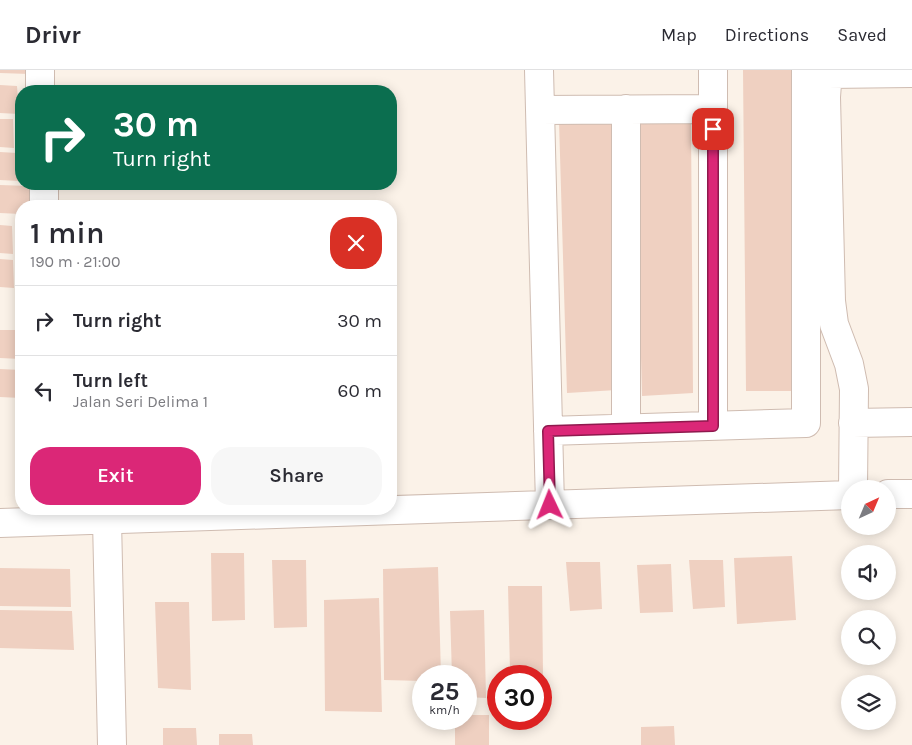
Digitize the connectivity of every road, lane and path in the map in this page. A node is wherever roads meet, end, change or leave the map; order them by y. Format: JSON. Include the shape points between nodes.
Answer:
{"nodes":[{"id":1,"x":40,"y":70,"type":"edge"},
{"id":2,"x":539,"y":70,"type":"edge"},
{"id":3,"x":713,"y":70,"type":"edge"},
{"id":4,"x":820,"y":71,"type":"edge"},
{"id":5,"x":912,"y":72,"type":"edge"},
{"id":6,"x":40,"y":85,"type":"edge"},
{"id":7,"x":626,"y":109,"type":"junction"},
{"id":8,"x":713,"y":109,"type":"junction"},
{"id":9,"x":540,"y":110,"type":"junction"},
{"id":10,"x":912,"y":422,"type":"edge"},
{"id":11,"x":853,"y":423,"type":"junction"},
{"id":12,"x":713,"y":426,"type":"junction"},
{"id":13,"x":626,"y":428,"type":"junction"},
{"id":14,"x":548,"y":431,"type":"junction"},
{"id":15,"x":853,"y":480,"type":"edge"},
{"id":16,"x":896,"y":494,"type":"edge"},
{"id":17,"x":912,"y":494,"type":"edge"},
{"id":18,"x":841,"y":495,"type":"edge"},
{"id":19,"x":550,"y":505,"type":"junction"},
{"id":20,"x":397,"y":510,"type":"edge"},
{"id":21,"x":53,"y":515,"type":"edge"},
{"id":22,"x":255,"y":515,"type":"edge"},
{"id":23,"x":107,"y":520,"type":"junction"},
{"id":24,"x":0,"y":523,"type":"edge"},
{"id":25,"x":112,"y":745,"type":"edge"}],
"edges":[{"from":1,"to":6,"type":"street"},
{"from":2,"to":9,"type":"street"},
{"from":3,"to":8,"type":"street"},
{"from":4,"to":5,"type":"street"},
{"from":4,"to":11,"type":"street","via":[[826,97],[831,301],[834,324],[849,364],[854,389]]},
{"from":4,"to":12,"type":"street","via":[[806,423]]},
{"from":7,"to":8,"type":"street"},
{"from":7,"to":9,"type":"street"},
{"from":7,"to":13,"type":"street"},
{"from":8,"to":12,"type":"street"},
{"from":9,"to":14,"type":"street"},
{"from":10,"to":11,"type":"street"},
{"from":11,"to":15,"type":"street"},
{"from":12,"to":13,"type":"street"},
{"from":13,"to":14,"type":"street"},
{"from":14,"to":19,"type":"street"},
{"from":16,"to":17,"type":"street"},
{"from":18,"to":19,"type":"street"},
{"from":19,"to":20,"type":"street"},
{"from":21,"to":23,"type":"street"},
{"from":21,"to":24,"type":"street"},
{"from":22,"to":23,"type":"street"},
{"from":23,"to":25,"type":"street"}]}
